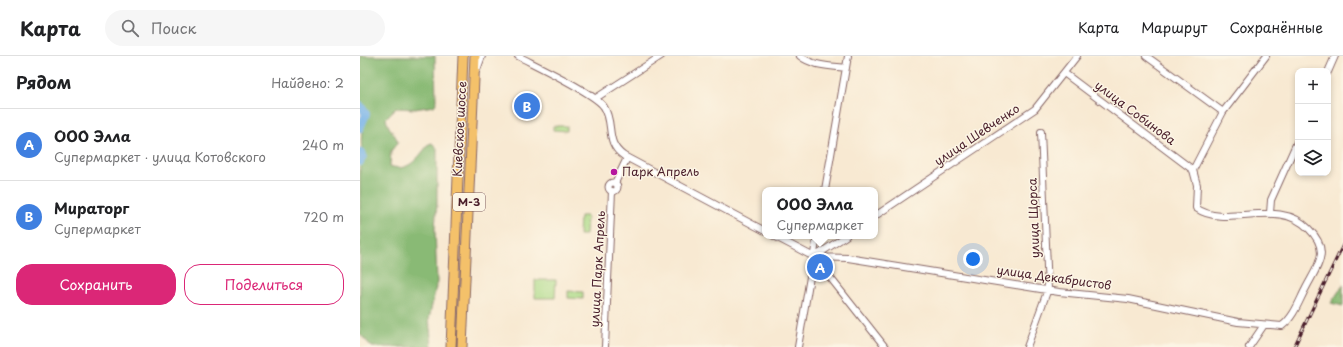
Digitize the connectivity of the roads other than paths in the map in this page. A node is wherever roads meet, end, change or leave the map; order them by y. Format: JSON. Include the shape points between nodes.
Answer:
{"nodes":[{"id":1,"x":464,"y":56,"type":"edge"},
{"id":2,"x":475,"y":56,"type":"edge"},
{"id":3,"x":482,"y":56,"type":"edge"},
{"id":4,"x":518,"y":56,"type":"edge"},
{"id":5,"x":661,"y":56,"type":"edge"},
{"id":6,"x":800,"y":56,"type":"edge"},
{"id":7,"x":848,"y":56,"type":"edge"},
{"id":8,"x":1077,"y":56,"type":"edge"},
{"id":9,"x":1146,"y":56,"type":"edge"},
{"id":10,"x":1335,"y":56,"type":"edge"},
{"id":11,"x":1263,"y":57,"type":"edge"},
{"id":12,"x":846,"y":68,"type":"junction"},
{"id":13,"x":1330,"y":68,"type":"edge"},
{"id":14,"x":1064,"y":73,"type":"junction"},
{"id":15,"x":474,"y":83,"type":"junction"},
{"id":16,"x":596,"y":98,"type":"junction"},
{"id":17,"x":1223,"y":112,"type":"junction"},
{"id":18,"x":1041,"y":132,"type":"dead end"},
{"id":19,"x":1295,"y":147,"type":"edge"},
{"id":20,"x":627,"y":158,"type":"junction"},
{"id":21,"x":1193,"y":170,"type":"junction"},
{"id":22,"x":826,"y":187,"type":"edge"},
{"id":23,"x":1270,"y":213,"type":"junction"},
{"id":24,"x":878,"y":214,"type":"edge"},
{"id":25,"x":762,"y":229,"type":"edge"},
{"id":26,"x":780,"y":239,"type":"edge"},
{"id":27,"x":817,"y":239,"type":"edge"},
{"id":28,"x":841,"y":239,"type":"edge"},
{"id":29,"x":814,"y":257,"type":"junction"},
{"id":30,"x":1048,"y":289,"type":"junction"},
{"id":31,"x":1264,"y":325,"type":"junction"},
{"id":32,"x":451,"y":347,"type":"edge"},
{"id":33,"x":462,"y":347,"type":"edge"},
{"id":34,"x":605,"y":347,"type":"edge"},
{"id":35,"x":798,"y":347,"type":"edge"},
{"id":36,"x":884,"y":347,"type":"edge"},
{"id":37,"x":1027,"y":347,"type":"edge"},
{"id":38,"x":1249,"y":347,"type":"edge"}],
"edges":[{"from":1,"to":32,"type":"highway","name":"Киевское шоссе","number":"М-3"},
{"from":2,"to":15,"type":"highway","name":"Киевское шоссе","number":"М-3"},
{"from":3,"to":15,"type":"street"},
{"from":4,"to":16,"type":"street"},
{"from":5,"to":16,"type":"street"},
{"from":6,"to":12,"type":"street","via":[[818,64]]},
{"from":7,"to":12,"type":"street"},
{"from":8,"to":14,"type":"street","name":"улица Шевченко"},
{"from":9,"to":17,"type":"street"},
{"from":10,"to":13,"type":"street"},
{"from":11,"to":17,"type":"street"},
{"from":12,"to":22,"type":"street"},
{"from":14,"to":21,"type":"street","name":"улица Собинова"},
{"from":14,"to":24,"type":"street","name":"улица Шевченко","via":[[1035,109]]},
{"from":15,"to":33,"type":"highway","name":"Киевское шоссе","number":"М-3"},
{"from":16,"to":20,"type":"street","via":[[606,110],[612,143],[617,151]]},
{"from":17,"to":21,"type":"street"},
{"from":18,"to":30,"type":"street","name":"улица Щорса"},
{"from":19,"to":23,"type":"street","via":[[1271,200]]},
{"from":20,"to":25,"type":"street"},
{"from":20,"to":34,"type":"street","name":"улица Парк Апрель","via":[[615,183],[609,185],[612,191]]},
{"from":21,"to":23,"type":"street","via":[[1197,185],[1196,208],[1201,212],[1226,216]]},
{"from":23,"to":31,"type":"street","name":"улица Декабристов","via":[[1287,215],[1304,223],[1319,238],[1322,248],[1320,259],[1291,318],[1282,326]]},
{"from":26,"to":29,"type":"street","name":"улица Декабристов"},
{"from":27,"to":29,"type":"street"},
{"from":28,"to":29,"type":"street"},
{"from":29,"to":30,"type":"street","name":"улица Декабристов","via":[[848,258]]},
{"from":29,"to":35,"type":"street"},
{"from":29,"to":36,"type":"street"},
{"from":30,"to":31,"type":"street","name":"улица Декабристов","via":[[1128,299]]},
{"from":30,"to":37,"type":"street","name":"улица Щорса"},
{"from":31,"to":38,"type":"street"}]}
